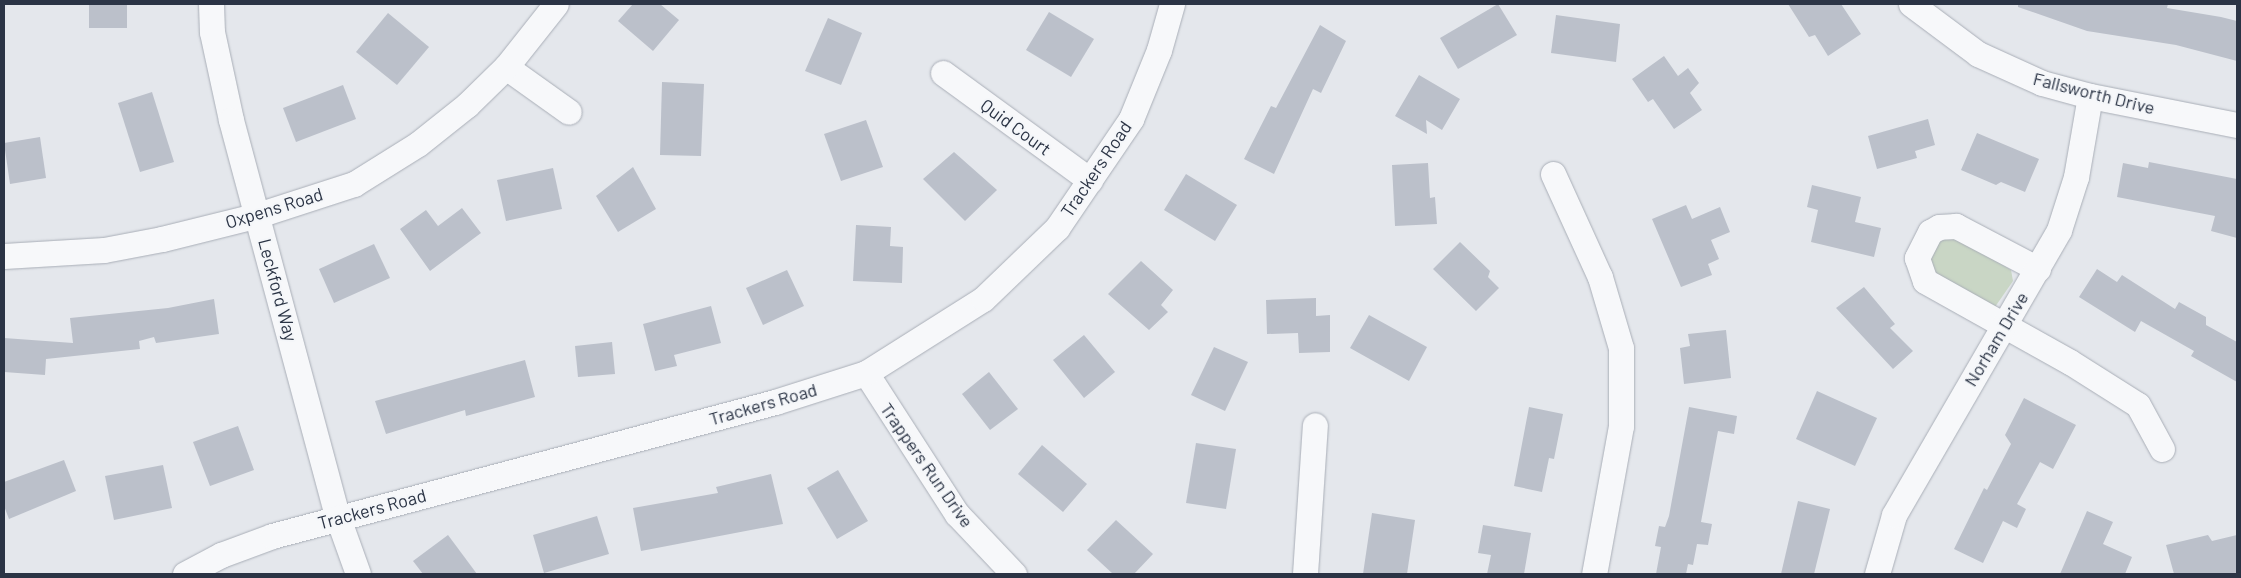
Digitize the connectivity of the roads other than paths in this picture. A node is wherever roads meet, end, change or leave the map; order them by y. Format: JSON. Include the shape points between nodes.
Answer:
{"nodes":[{"id":1,"x":211,"y":4,"type":"edge"},
{"id":2,"x":556,"y":4,"type":"edge"},
{"id":3,"x":1172,"y":4,"type":"edge"},
{"id":4,"x":1911,"y":4,"type":"edge"},
{"id":5,"x":506,"y":67,"type":"junction"},
{"id":6,"x":943,"y":73,"type":"dead end"},
{"id":7,"x":2090,"y":96,"type":"junction"},
{"id":8,"x":569,"y":112,"type":"dead end"},
{"id":9,"x":2237,"y":125,"type":"edge"},
{"id":10,"x":1554,"y":174,"type":"dead end"},
{"id":11,"x":1090,"y":180,"type":"junction"},
{"id":12,"x":258,"y":215,"type":"junction"},
{"id":13,"x":4,"y":256,"type":"edge"},
{"id":14,"x":2038,"y":269,"type":"junction"},
{"id":15,"x":2004,"y":326,"type":"junction"},
{"id":16,"x":866,"y":373,"type":"junction"},
{"id":17,"x":1315,"y":425,"type":"dead end"},
{"id":18,"x":2162,"y":449,"type":"dead end"},
{"id":19,"x":338,"y":518,"type":"junction"},
{"id":20,"x":186,"y":574,"type":"edge"},
{"id":21,"x":358,"y":574,"type":"edge"},
{"id":22,"x":1014,"y":574,"type":"edge"},
{"id":23,"x":1305,"y":574,"type":"edge"},
{"id":24,"x":1594,"y":574,"type":"edge"},
{"id":25,"x":1877,"y":574,"type":"edge"}],
"edges":[{"from":1,"to":12,"type":"street","name":"Leckford Way","via":[[212,32],[222,83]]},
{"from":2,"to":5,"type":"street","name":"Oxpens Road"},
{"from":3,"to":11,"type":"street","name":"Trackers Road","via":[[1159,50],[1131,118]]},
{"from":4,"to":7,"type":"street","name":"Fallsworth Drive","via":[[1978,54],[2042,83]]},
{"from":5,"to":8,"type":"street"},
{"from":5,"to":12,"type":"street","name":"Oxpens Road","via":[[467,105],[418,144],[371,174],[354,184]]},
{"from":6,"to":11,"type":"street","name":"Quid Court"},
{"from":7,"to":9,"type":"street","name":"Fallsworth Drive"},
{"from":7,"to":14,"type":"street","name":"Norham Drive","via":[[2069,204]]},
{"from":10,"to":24,"type":"street","via":[[1600,277],[1621,348],[1621,426]]},
{"from":11,"to":16,"type":"street","name":"Trackers Road","via":[[1057,228],[983,299]]},
{"from":12,"to":13,"type":"street","name":"Oxpens Road","via":[[104,250]]},
{"from":12,"to":19,"type":"street","name":"Leckford Way"},
{"from":14,"to":15,"type":"street","name":"Norham Drive"},
{"from":14,"to":15,"type":"street","via":[[1956,226],[1939,227],[1924,238],[1917,258],[1925,280]]},
{"from":15,"to":18,"type":"street","via":[[2138,405]]},
{"from":15,"to":25,"type":"street","name":"Norham Drive","via":[[1894,515]]},
{"from":16,"to":19,"type":"street","name":"Trackers Road","via":[[775,402]]},
{"from":16,"to":22,"type":"street","name":"Trappers Run Drive","via":[[957,514]]},
{"from":17,"to":23,"type":"street"},
{"from":19,"to":20,"type":"street","name":"Trackers Road","via":[[264,539],[221,555]]},
{"from":19,"to":21,"type":"street","name":"Leckford Way"}]}
